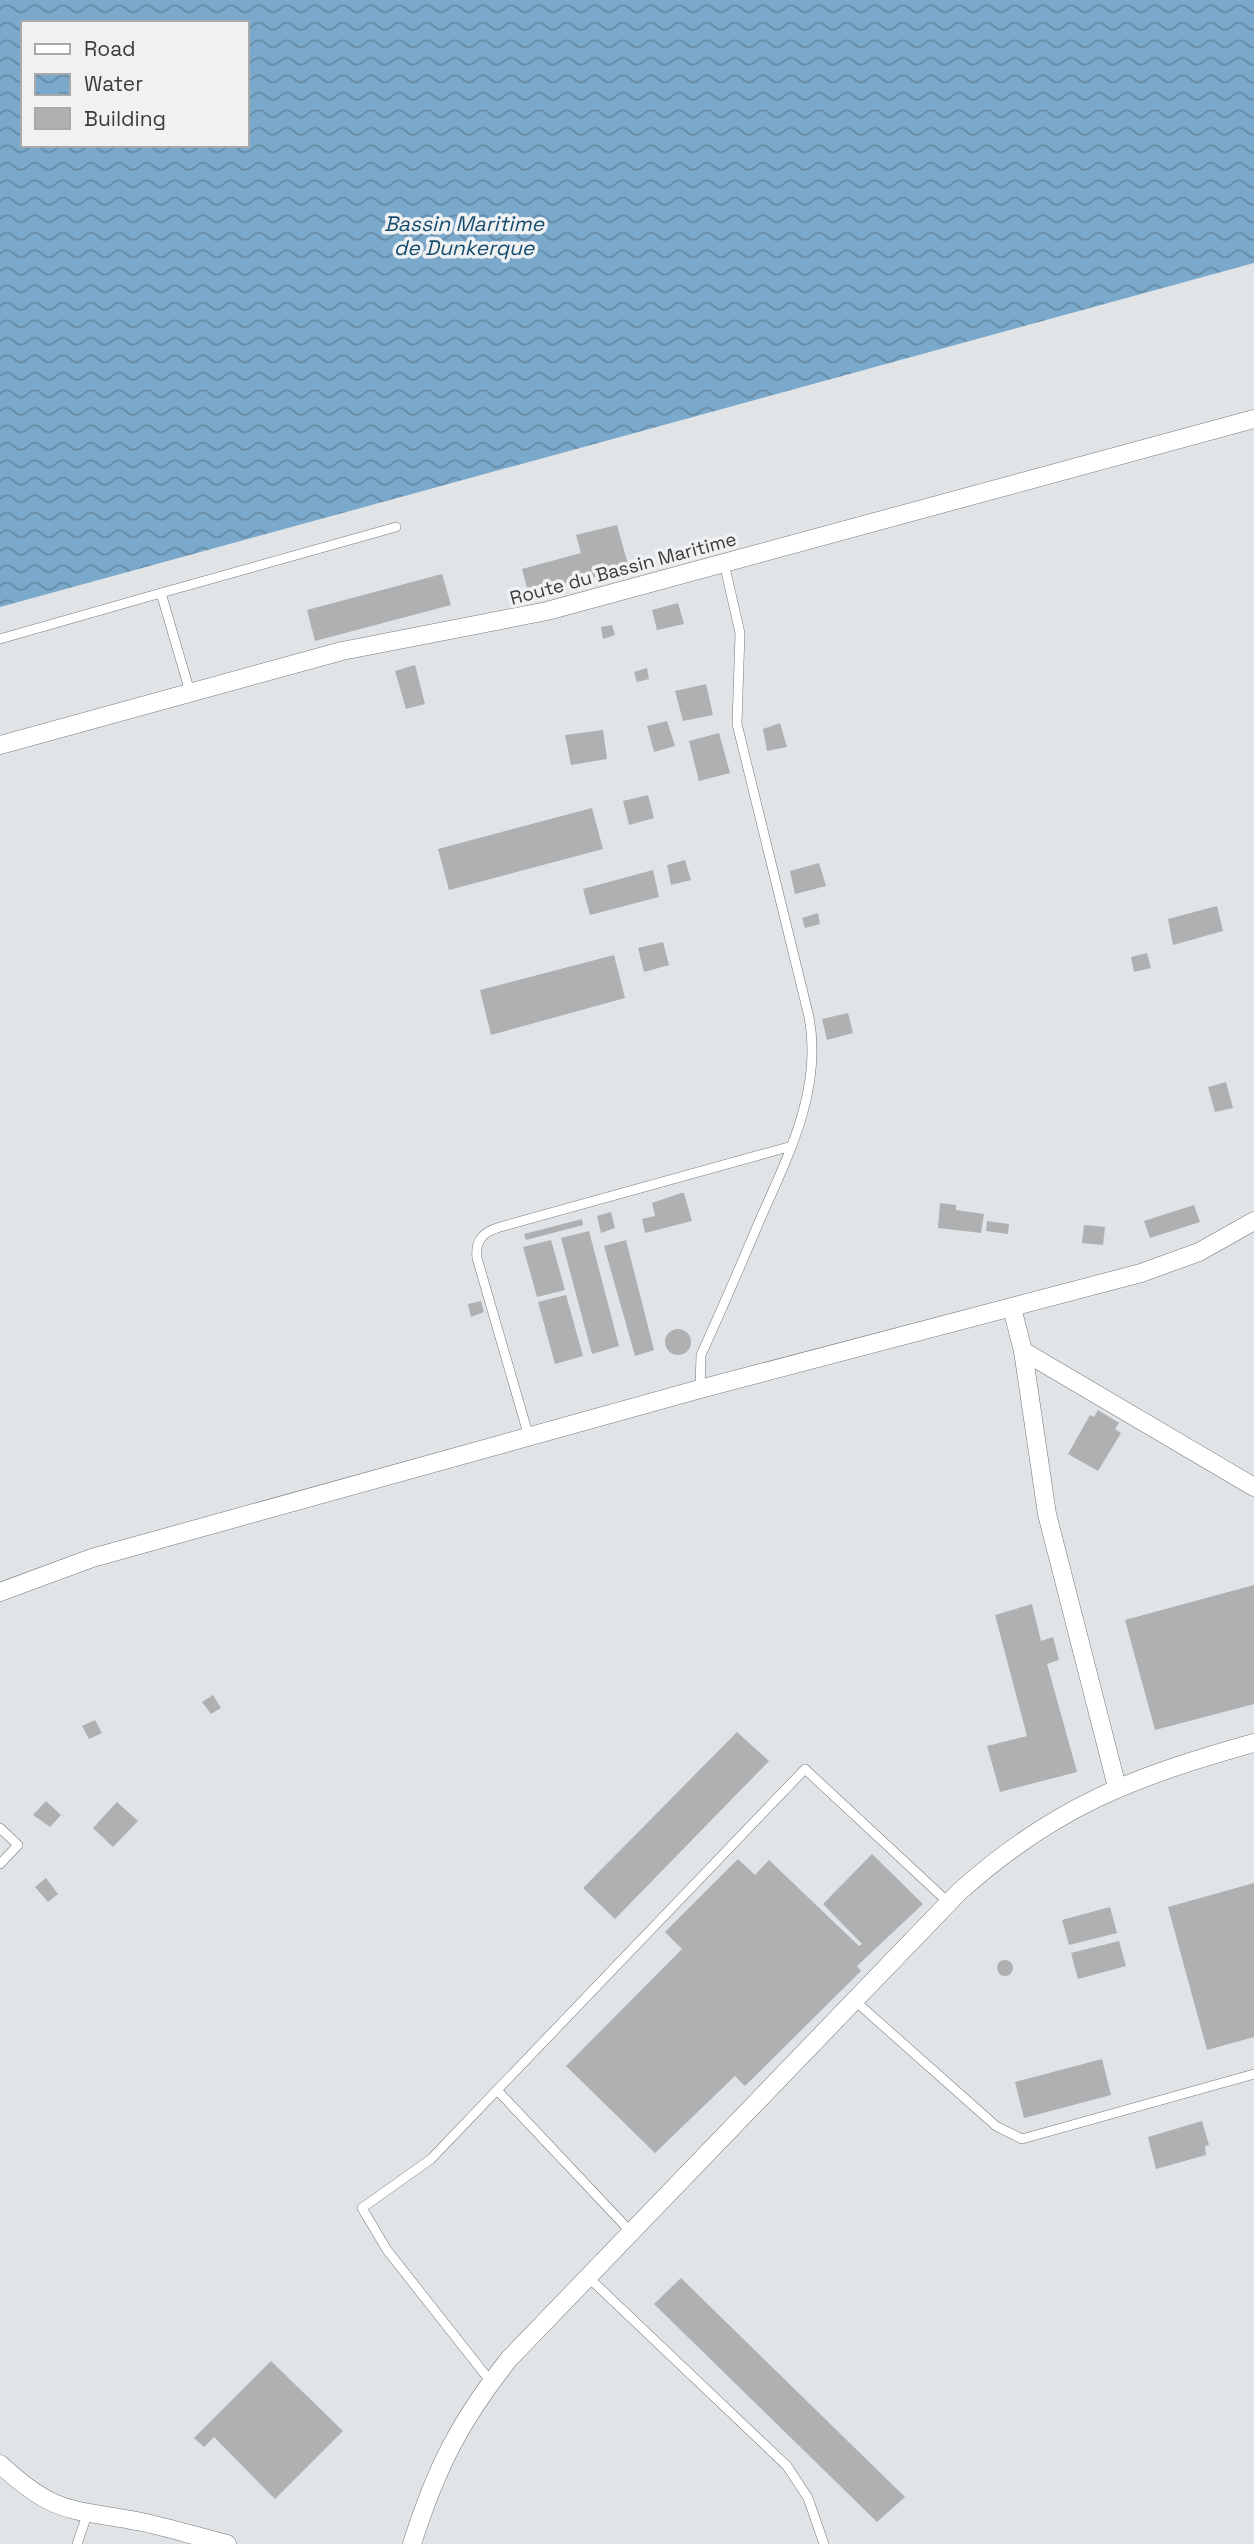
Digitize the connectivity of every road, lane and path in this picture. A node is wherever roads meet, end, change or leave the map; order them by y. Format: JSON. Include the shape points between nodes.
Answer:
{"nodes":[{"id":1,"x":1254,"y":419,"type":"edge"},
{"id":2,"x":396,"y":527,"type":"dead end"},
{"id":3,"x":724,"y":563,"type":"junction"},
{"id":4,"x":161,"y":593,"type":"junction"},
{"id":5,"x":0,"y":639,"type":"edge"},
{"id":6,"x":190,"y":692,"type":"junction"},
{"id":7,"x":0,"y":745,"type":"edge"},
{"id":8,"x":792,"y":1146,"type":"junction"},
{"id":9,"x":1254,"y":1221,"type":"edge"},
{"id":10,"x":1012,"y":1308,"type":"junction"},
{"id":11,"x":1023,"y":1351,"type":"junction"},
{"id":12,"x":700,"y":1389,"type":"junction"},
{"id":13,"x":529,"y":1437,"type":"junction"},
{"id":14,"x":1254,"y":1487,"type":"edge"},
{"id":15,"x":0,"y":1592,"type":"edge"},
{"id":16,"x":1254,"y":1743,"type":"edge"},
{"id":17,"x":1117,"y":1787,"type":"junction"},
{"id":18,"x":0,"y":1828,"type":"edge"},
{"id":19,"x":0,"y":1864,"type":"edge"},
{"id":20,"x":950,"y":1903,"type":"junction"},
{"id":21,"x":854,"y":2000,"type":"junction"},
{"id":22,"x":1254,"y":2074,"type":"edge"},
{"id":23,"x":497,"y":2090,"type":"junction"},
{"id":24,"x":630,"y":2231,"type":"junction"},
{"id":25,"x":587,"y":2276,"type":"junction"},
{"id":26,"x":491,"y":2382,"type":"junction"},
{"id":27,"x":0,"y":2464,"type":"edge"},
{"id":28,"x":87,"y":2515,"type":"junction"},
{"id":29,"x":77,"y":2544,"type":"edge"},
{"id":30,"x":227,"y":2544,"type":"edge"},
{"id":31,"x":412,"y":2544,"type":"edge"},
{"id":32,"x":824,"y":2544,"type":"edge"}],
"edges":[{"from":1,"to":3,"type":"street","name":"Route du Bassin Maritime"},
{"from":2,"to":4,"type":"lane"},
{"from":3,"to":6,"type":"street","name":"Route du Bassin Maritime","via":[[514,619],[342,651]]},
{"from":3,"to":8,"type":"lane","via":[[740,633],[737,724],[811,1028],[811,1074]]},
{"from":4,"to":5,"type":"lane"},
{"from":4,"to":6,"type":"lane"},
{"from":6,"to":7,"type":"street","name":"Route du Bassin Maritime"},
{"from":8,"to":12,"type":"lane","via":[[701,1355]]},
{"from":8,"to":13,"type":"lane","via":[[499,1227],[479,1239],[477,1258]]},
{"from":9,"to":10,"type":"street","via":[[1165,1265]]},
{"from":10,"to":11,"type":"street"},
{"from":10,"to":12,"type":"street"},
{"from":11,"to":14,"type":"street"},
{"from":11,"to":17,"type":"street","via":[[1046,1514]]},
{"from":12,"to":13,"type":"street"},
{"from":13,"to":15,"type":"street","via":[[74,1563]]},
{"from":16,"to":17,"type":"street"},
{"from":17,"to":20,"type":"street","via":[[1010,1850]]},
{"from":18,"to":19,"type":"lane","via":[[18,1845]]},
{"from":20,"to":21,"type":"street"},
{"from":20,"to":23,"type":"lane","via":[[805,1769]]},
{"from":21,"to":22,"type":"lane","via":[[996,2126],[1021,2139]]},
{"from":21,"to":24,"type":"street"},
{"from":23,"to":24,"type":"lane"},
{"from":23,"to":26,"type":"lane","via":[[431,2159],[362,2208],[387,2250]]},
{"from":24,"to":25,"type":"street"},
{"from":25,"to":26,"type":"street"},
{"from":25,"to":32,"type":"lane","via":[[787,2466],[808,2498]]},
{"from":26,"to":31,"type":"street","via":[[441,2462]]},
{"from":27,"to":28,"type":"street","via":[[42,2498]]},
{"from":28,"to":29,"type":"lane"},
{"from":28,"to":30,"type":"street","via":[[144,2523]]}]}
